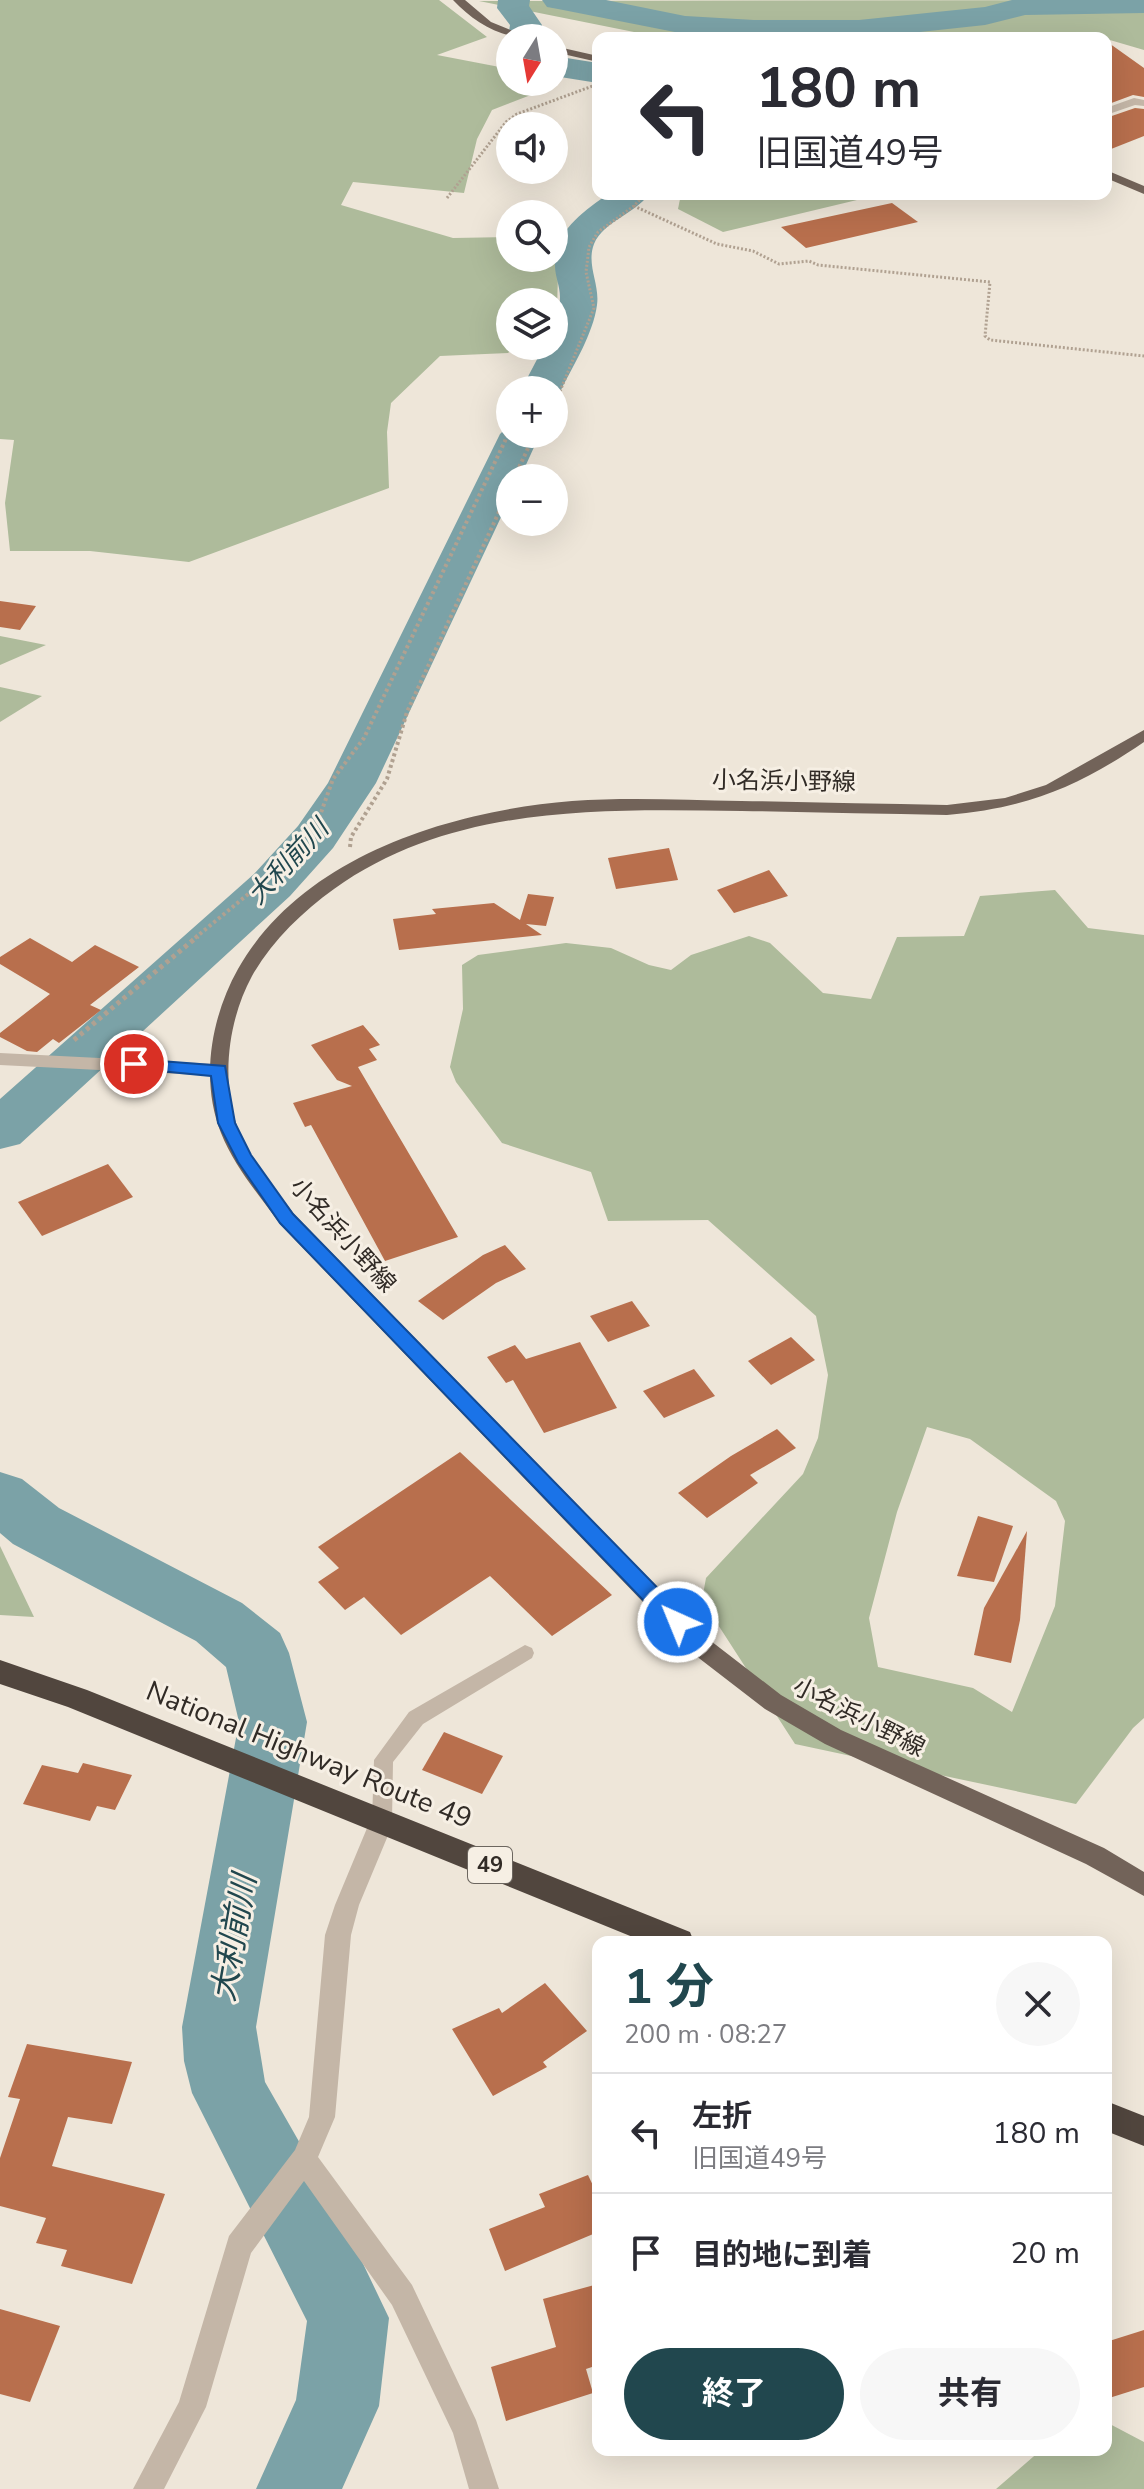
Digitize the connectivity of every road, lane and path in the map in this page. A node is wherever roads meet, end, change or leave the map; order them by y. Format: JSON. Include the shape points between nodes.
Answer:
{"nodes":[{"id":1,"x":458,"y":0,"type":"edge"},
{"id":2,"x":496,"y":27,"type":"edge"},
{"id":3,"x":568,"y":52,"type":"edge"},
{"id":4,"x":592,"y":58,"type":"edge"},
{"id":5,"x":592,"y":86,"type":"edge"},
{"id":6,"x":1144,"y":103,"type":"edge"},
{"id":7,"x":1112,"y":110,"type":"edge"},
{"id":8,"x":1112,"y":177,"type":"edge"},
{"id":9,"x":1144,"y":190,"type":"edge"},
{"id":10,"x":447,"y":198,"type":"dead end"},
{"id":11,"x":640,"y":200,"type":"edge"},
{"id":12,"x":634,"y":206,"type":"junction"},
{"id":13,"x":1144,"y":356,"type":"edge"},
{"id":14,"x":566,"y":376,"type":"edge"},
{"id":15,"x":502,"y":448,"type":"edge"},
{"id":16,"x":496,"y":518,"type":"edge"},
{"id":17,"x":1143,"y":737,"type":"edge"},
{"id":18,"x":361,"y":864,"type":"junction"},
{"id":19,"x":0,"y":1059,"type":"edge"},
{"id":20,"x":47,"y":1063,"type":"junction"},
{"id":21,"x":219,"y":1070,"type":"junction"},
{"id":22,"x":525,"y":1653,"type":"dead end"},
{"id":23,"x":0,"y":1672,"type":"edge"},
{"id":24,"x":382,"y":1821,"type":"junction"},
{"id":25,"x":1144,"y":1885,"type":"edge"},
{"id":26,"x":664,"y":1936,"type":"edge"},
{"id":27,"x":1112,"y":2118,"type":"edge"},
{"id":28,"x":1144,"y":2131,"type":"edge"},
{"id":29,"x":300,"y":2165,"type":"junction"},
{"id":30,"x":148,"y":2489,"type":"edge"},
{"id":31,"x":484,"y":2489,"type":"edge"}],
"edges":[{"from":1,"to":2,"type":"main road"},
{"from":3,"to":4,"type":"main road"},
{"from":5,"to":10,"type":"path","via":[[506,122]]},
{"from":6,"to":7,"type":"street"},
{"from":8,"to":9,"type":"main road"},
{"from":11,"to":12,"type":"path"},
{"from":12,"to":13,"type":"path","via":[[717,244],[753,251],[779,264],[809,261],[990,282],[985,336],[998,343]]},
{"from":12,"to":14,"type":"path","via":[[598,232],[589,247],[586,272],[594,308]]},
{"from":15,"to":20,"type":"path","via":[[364,738],[333,779],[318,821],[304,841],[275,872]]},
{"from":16,"to":18,"type":"path","via":[[407,712],[387,779],[351,837],[350,850]]},
{"from":17,"to":18,"type":"main road","name":"小名浜小野線","via":[[1068,784],[990,808],[617,804],[547,809],[419,838]]},
{"from":18,"to":21,"type":"main road","name":"小名浜小野線","via":[[310,898],[266,940],[241,979],[222,1029]]},
{"from":19,"to":20,"type":"street"},
{"from":20,"to":21,"type":"street"},
{"from":21,"to":25,"type":"main road","name":"小名浜小野線","via":[[226,1123],[287,1219],[699,1645],[773,1702],[833,1737],[1095,1856]]},
{"from":22,"to":24,"type":"lane","via":[[416,1718],[384,1760]]},
{"from":23,"to":24,"type":"highway","name":"National Highway Route 49","number":"49"},
{"from":24,"to":26,"type":"highway","name":"National Highway Route 49","number":"49"},
{"from":24,"to":29,"type":"street","via":[[338,1935],[322,2117]]},
{"from":27,"to":28,"type":"highway"},
{"from":29,"to":30,"type":"street","via":[[239,2246],[192,2407]]},
{"from":29,"to":31,"type":"street","via":[[402,2295],[466,2430]]}]}
